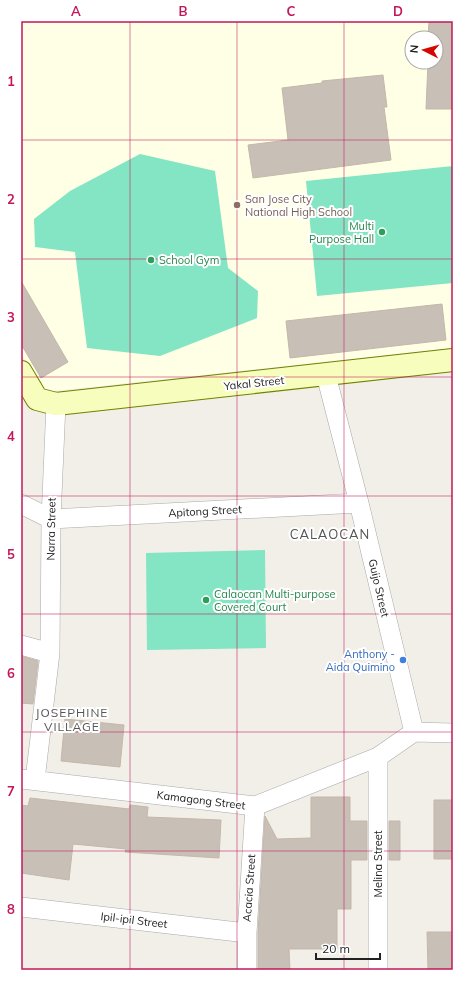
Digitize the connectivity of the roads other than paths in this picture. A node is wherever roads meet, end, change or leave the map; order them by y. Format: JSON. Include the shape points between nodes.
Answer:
{"nodes":[{"id":1,"x":453,"y":360,"type":"edge"},
{"id":2,"x":21,"y":372,"type":"edge"},
{"id":3,"x":326,"y":375,"type":"junction"},
{"id":4,"x":56,"y":404,"type":"junction"},
{"id":5,"x":359,"y":503,"type":"junction"},
{"id":6,"x":21,"y":504,"type":"edge"},
{"id":7,"x":51,"y":519,"type":"junction"},
{"id":8,"x":21,"y":645,"type":"edge"},
{"id":9,"x":50,"y":653,"type":"junction"},
{"id":10,"x":414,"y":732,"type":"junction"},
{"id":11,"x":453,"y":733,"type":"edge"},
{"id":12,"x":378,"y":757,"type":"junction"},
{"id":13,"x":28,"y":780,"type":"edge"},
{"id":14,"x":255,"y":806,"type":"junction"},
{"id":15,"x":21,"y":907,"type":"edge"},
{"id":16,"x":246,"y":933,"type":"junction"},
{"id":17,"x":247,"y":970,"type":"edge"},
{"id":18,"x":378,"y":970,"type":"edge"}],
"edges":[{"from":1,"to":3,"type":"street","name":"Yakal Street"},
{"from":2,"to":4,"type":"street","via":[[37,399]]},
{"from":3,"to":4,"type":"street","name":"Yakal Street"},
{"from":3,"to":5,"type":"street","name":"Guijo Street"},
{"from":4,"to":7,"type":"street","name":"Narra Street"},
{"from":5,"to":7,"type":"street","name":"Apitong Street"},
{"from":5,"to":10,"type":"street","name":"Guijo Street"},
{"from":6,"to":7,"type":"street"},
{"from":7,"to":9,"type":"street","name":"Narra Street"},
{"from":8,"to":9,"type":"street"},
{"from":9,"to":13,"type":"street","name":"Narra Street"},
{"from":10,"to":11,"type":"street"},
{"from":10,"to":12,"type":"street","name":"Kamagong Street"},
{"from":12,"to":14,"type":"street","name":"Kamagong Street"},
{"from":12,"to":18,"type":"street","name":"Melina Street"},
{"from":13,"to":14,"type":"street","name":"Kamagong Street"},
{"from":14,"to":16,"type":"street","name":"Acacia Street"},
{"from":15,"to":16,"type":"street","name":"Ipil-ipil Street"},
{"from":16,"to":17,"type":"street","name":"Acacia Street"}]}
